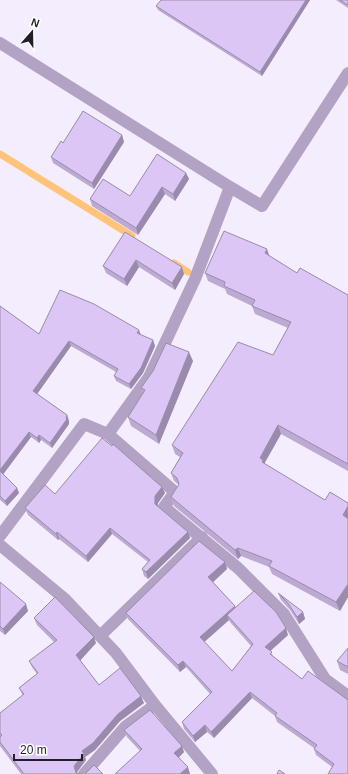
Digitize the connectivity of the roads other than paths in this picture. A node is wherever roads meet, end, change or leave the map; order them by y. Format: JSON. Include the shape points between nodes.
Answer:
{"nodes":[{"id":1,"x":0,"y":43,"type":"edge"},
{"id":2,"x":348,"y":73,"type":"edge"},
{"id":3,"x":230,"y":187,"type":"junction"},
{"id":4,"x":108,"y":434,"type":"junction"},
{"id":5,"x":0,"y":536,"type":"edge"},
{"id":6,"x":202,"y":537,"type":"junction"},
{"id":7,"x":0,"y":545,"type":"edge"},
{"id":8,"x":100,"y":636,"type":"junction"},
{"id":9,"x":348,"y":696,"type":"edge"},
{"id":10,"x":155,"y":705,"type":"junction"},
{"id":11,"x":84,"y":774,"type":"edge"},
{"id":12,"x":212,"y":774,"type":"edge"}],
"edges":[{"from":1,"to":3,"type":"street"},
{"from":2,"to":3,"type":"street","via":[[262,206]]},
{"from":3,"to":4,"type":"street","via":[[195,279],[149,377]]},
{"from":4,"to":5,"type":"street","via":[[84,424]]},
{"from":4,"to":6,"type":"street","via":[[175,492],[164,507]]},
{"from":6,"to":8,"type":"street"},
{"from":6,"to":9,"type":"street","via":[[238,568],[284,614],[325,679]]},
{"from":7,"to":8,"type":"street","via":[[65,599]]},
{"from":8,"to":10,"type":"street"},
{"from":10,"to":11,"type":"street","via":[[126,726]]},
{"from":10,"to":12,"type":"street"}]}
